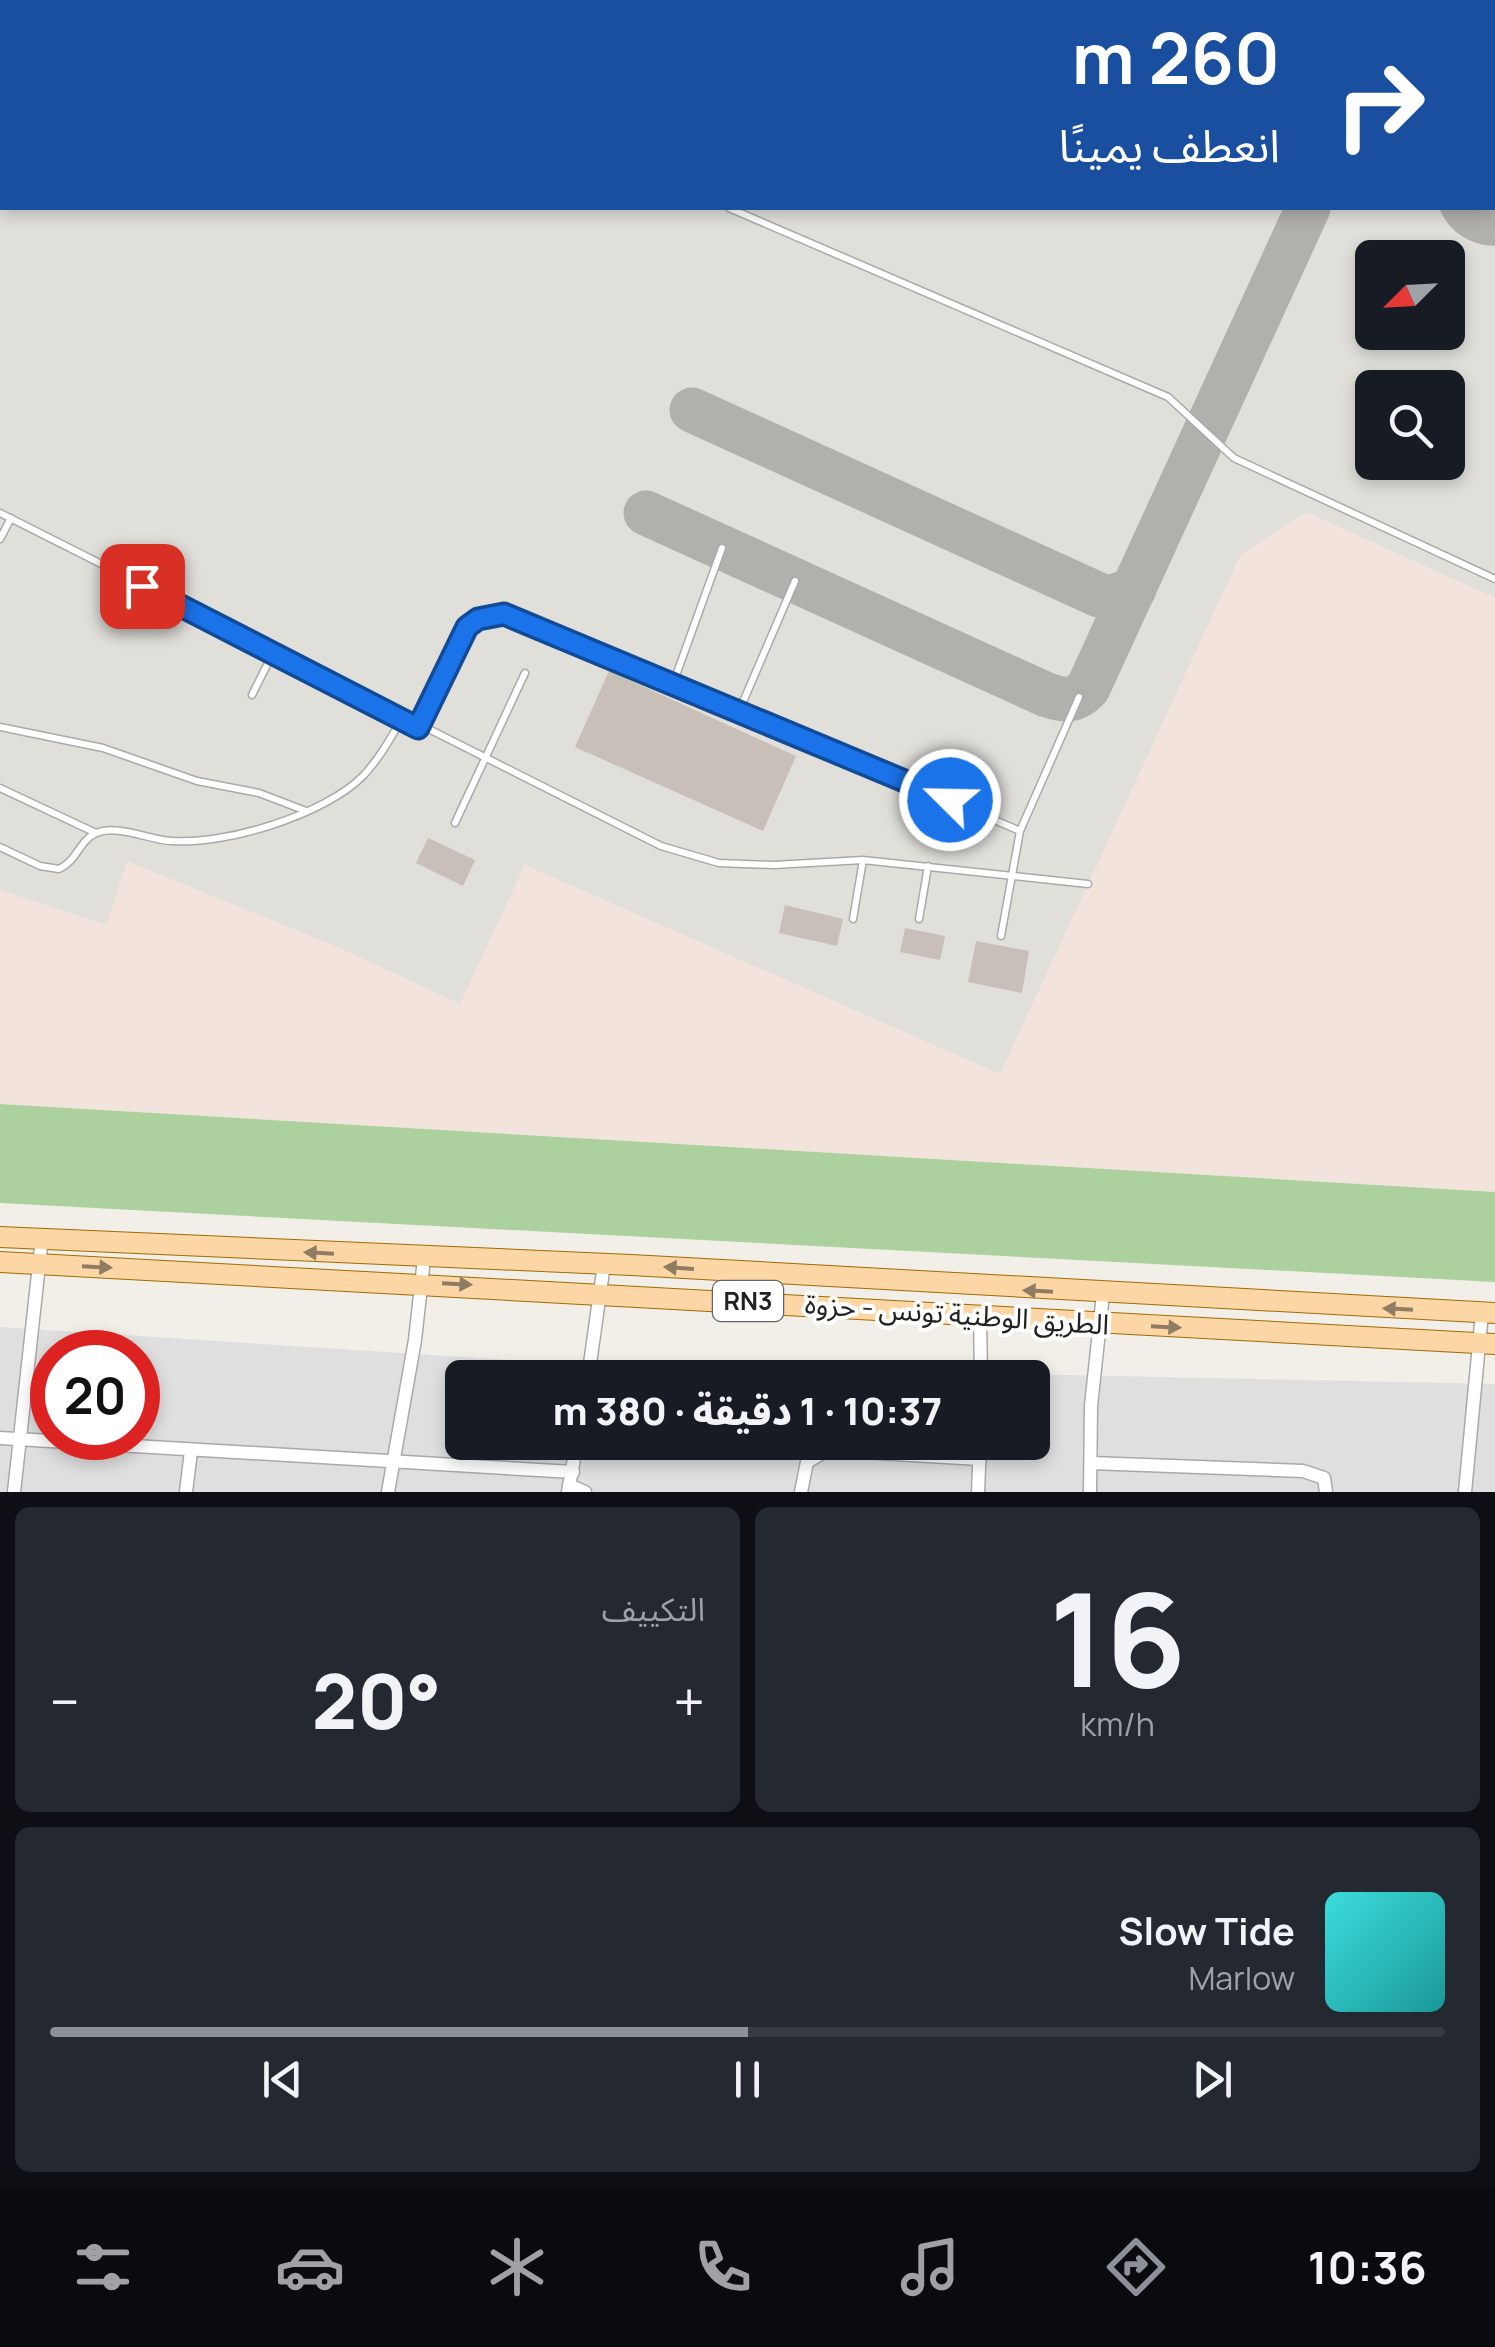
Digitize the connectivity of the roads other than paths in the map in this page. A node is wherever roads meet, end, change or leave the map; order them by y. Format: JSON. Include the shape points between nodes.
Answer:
{"nodes":[{"id":1,"x":734,"y":210,"type":"edge"},
{"id":2,"x":0,"y":513,"type":"edge"},
{"id":3,"x":11,"y":518,"type":"junction"},
{"id":4,"x":0,"y":539,"type":"edge"},
{"id":5,"x":722,"y":548,"type":"dead end"},
{"id":6,"x":1495,"y":579,"type":"edge"},
{"id":7,"x":795,"y":582,"type":"dead end"},
{"id":8,"x":273,"y":653,"type":"junction"},
{"id":9,"x":525,"y":674,"type":"dead end"},
{"id":10,"x":674,"y":681,"type":"junction"},
{"id":11,"x":252,"y":695,"type":"dead end"},
{"id":12,"x":1079,"y":697,"type":"dead end"},
{"id":13,"x":740,"y":709,"type":"junction"},
{"id":14,"x":402,"y":719,"type":"junction"},
{"id":15,"x":0,"y":727,"type":"edge"},
{"id":16,"x":418,"y":728,"type":"junction"},
{"id":17,"x":484,"y":761,"type":"junction"},
{"id":18,"x":0,"y":788,"type":"edge"},
{"id":19,"x":306,"y":812,"type":"junction"},
{"id":20,"x":455,"y":823,"type":"dead end"},
{"id":21,"x":1020,"y":830,"type":"junction"},
{"id":22,"x":96,"y":833,"type":"junction"},
{"id":23,"x":0,"y":847,"type":"edge"},
{"id":24,"x":863,"y":860,"type":"junction"},
{"id":25,"x":928,"y":866,"type":"junction"},
{"id":26,"x":1010,"y":875,"type":"junction"},
{"id":27,"x":1088,"y":884,"type":"dead end"},
{"id":28,"x":853,"y":919,"type":"dead end"},
{"id":29,"x":919,"y":919,"type":"dead end"},
{"id":30,"x":1001,"y":936,"type":"dead end"},
{"id":31,"x":0,"y":1238,"type":"edge"},
{"id":32,"x":42,"y":1238,"type":"junction"},
{"id":33,"x":424,"y":1259,"type":"junction"},
{"id":34,"x":0,"y":1262,"type":"edge"},
{"id":35,"x":40,"y":1264,"type":"junction"},
{"id":36,"x":604,"y":1264,"type":"junction"},
{"id":37,"x":422,"y":1282,"type":"junction"},
{"id":38,"x":601,"y":1293,"type":"junction"},
{"id":39,"x":1103,"y":1294,"type":"junction"},
{"id":40,"x":1488,"y":1313,"type":"edge"},
{"id":41,"x":980,"y":1316,"type":"junction"},
{"id":42,"x":1100,"y":1323,"type":"junction"},
{"id":43,"x":1487,"y":1343,"type":"edge"},
{"id":44,"x":591,"y":1360,"type":"edge"},
{"id":45,"x":981,"y":1360,"type":"edge"},
{"id":46,"x":0,"y":1438,"type":"edge"},
{"id":47,"x":20,"y":1440,"type":"junction"},
{"id":48,"x":191,"y":1451,"type":"junction"},
{"id":49,"x":810,"y":1460,"type":"edge"},
{"id":50,"x":980,"y":1460,"type":"edge"},
{"id":51,"x":391,"y":1464,"type":"junction"},
{"id":52,"x":1091,"y":1464,"type":"junction"},
{"id":53,"x":570,"y":1483,"type":"edge"},
{"id":54,"x":14,"y":1492,"type":"edge"},
{"id":55,"x":186,"y":1492,"type":"edge"},
{"id":56,"x":388,"y":1492,"type":"edge"},
{"id":57,"x":585,"y":1492,"type":"edge"},
{"id":58,"x":802,"y":1492,"type":"edge"},
{"id":59,"x":978,"y":1492,"type":"edge"},
{"id":60,"x":1090,"y":1492,"type":"edge"},
{"id":61,"x":1326,"y":1492,"type":"edge"},
{"id":62,"x":1465,"y":1492,"type":"edge"}],
"edges":[{"from":1,"to":6,"type":"lane","via":[[1168,396],[1234,458]]},
{"from":2,"to":3,"type":"lane"},
{"from":3,"to":4,"type":"lane"},
{"from":3,"to":8,"type":"lane"},
{"from":5,"to":10,"type":"lane"},
{"from":7,"to":13,"type":"lane"},
{"from":8,"to":11,"type":"lane"},
{"from":8,"to":14,"type":"lane"},
{"from":9,"to":17,"type":"lane"},
{"from":10,"to":13,"type":"lane"},
{"from":10,"to":16,"type":"lane","via":[[516,617],[490,615],[459,638]]},
{"from":12,"to":21,"type":"lane"},
{"from":13,"to":21,"type":"lane"},
{"from":14,"to":16,"type":"lane"},
{"from":14,"to":19,"type":"lane","via":[[362,777]]},
{"from":15,"to":19,"type":"lane","via":[[104,748]]},
{"from":16,"to":17,"type":"lane"},
{"from":17,"to":20,"type":"lane"},
{"from":17,"to":24,"type":"lane","via":[[632,835],[692,856],[746,865]]},
{"from":18,"to":22,"type":"lane"},
{"from":19,"to":22,"type":"lane","via":[[196,842]]},
{"from":21,"to":26,"type":"lane"},
{"from":22,"to":23,"type":"lane","via":[[59,869]]},
{"from":24,"to":25,"type":"lane"},
{"from":24,"to":28,"type":"lane"},
{"from":25,"to":26,"type":"lane"},
{"from":25,"to":29,"type":"lane"},
{"from":26,"to":27,"type":"lane"},
{"from":26,"to":30,"type":"lane"},
{"from":31,"to":32,"type":"main road","name":"الطريق الوطنية تونس - حزوة","number":"RN3"},
{"from":33,"to":32,"type":"main road","name":"الطريق الوطنية تونس - حزوة","number":"RN3","one_way":true},
{"from":32,"to":35,"type":"street"},
{"from":33,"to":36,"type":"main road","name":"الطريق الوطنية تونس - حزوة","number":"RN3"},
{"from":33,"to":37,"type":"street"},
{"from":34,"to":35,"type":"main road","name":"الطريق الوطنية تونس - حزوة","number":"RN3"},
{"from":35,"to":37,"type":"main road","name":"الطريق الوطنية تونس - حزوة","number":"RN3","one_way":true},
{"from":35,"to":47,"type":"street"},
{"from":36,"to":38,"type":"street"},
{"from":39,"to":36,"type":"main road","name":"الطريق الوطنية تونس - حزوة","number":"RN3","one_way":true},
{"from":37,"to":38,"type":"main road","name":"الطريق الوطنية تونس - حزوة","number":"RN3","one_way":true},
{"from":37,"to":51,"type":"street"},
{"from":38,"to":41,"type":"main road","name":"الطريق الوطنية تونس - حزوة","number":"RN3"},
{"from":38,"to":44,"type":"street"},
{"from":40,"to":39,"type":"main road","name":"الطريق الوطنية تونس - حزوة","number":"RN3","one_way":true},
{"from":39,"to":42,"type":"street"},
{"from":40,"to":43,"type":"street"},
{"from":41,"to":42,"type":"main road","name":"الطريق الوطنية تونس - حزوة","number":"RN3"},
{"from":41,"to":45,"type":"street"},
{"from":42,"to":43,"type":"main road","name":"الطريق الوطنية تونس - حزوة","number":"RN3","one_way":true},
{"from":42,"to":52,"type":"street"},
{"from":43,"to":62,"type":"street"},
{"from":46,"to":47,"type":"street"},
{"from":47,"to":48,"type":"street"},
{"from":47,"to":54,"type":"street"},
{"from":48,"to":51,"type":"street"},
{"from":48,"to":55,"type":"street"},
{"from":49,"to":58,"type":"street"},
{"from":50,"to":59,"type":"street"},
{"from":51,"to":53,"type":"street"},
{"from":51,"to":56,"type":"street"},
{"from":52,"to":60,"type":"street"},
{"from":52,"to":61,"type":"street","via":[[1303,1472],[1324,1478]]},
{"from":53,"to":57,"type":"street"}]}
